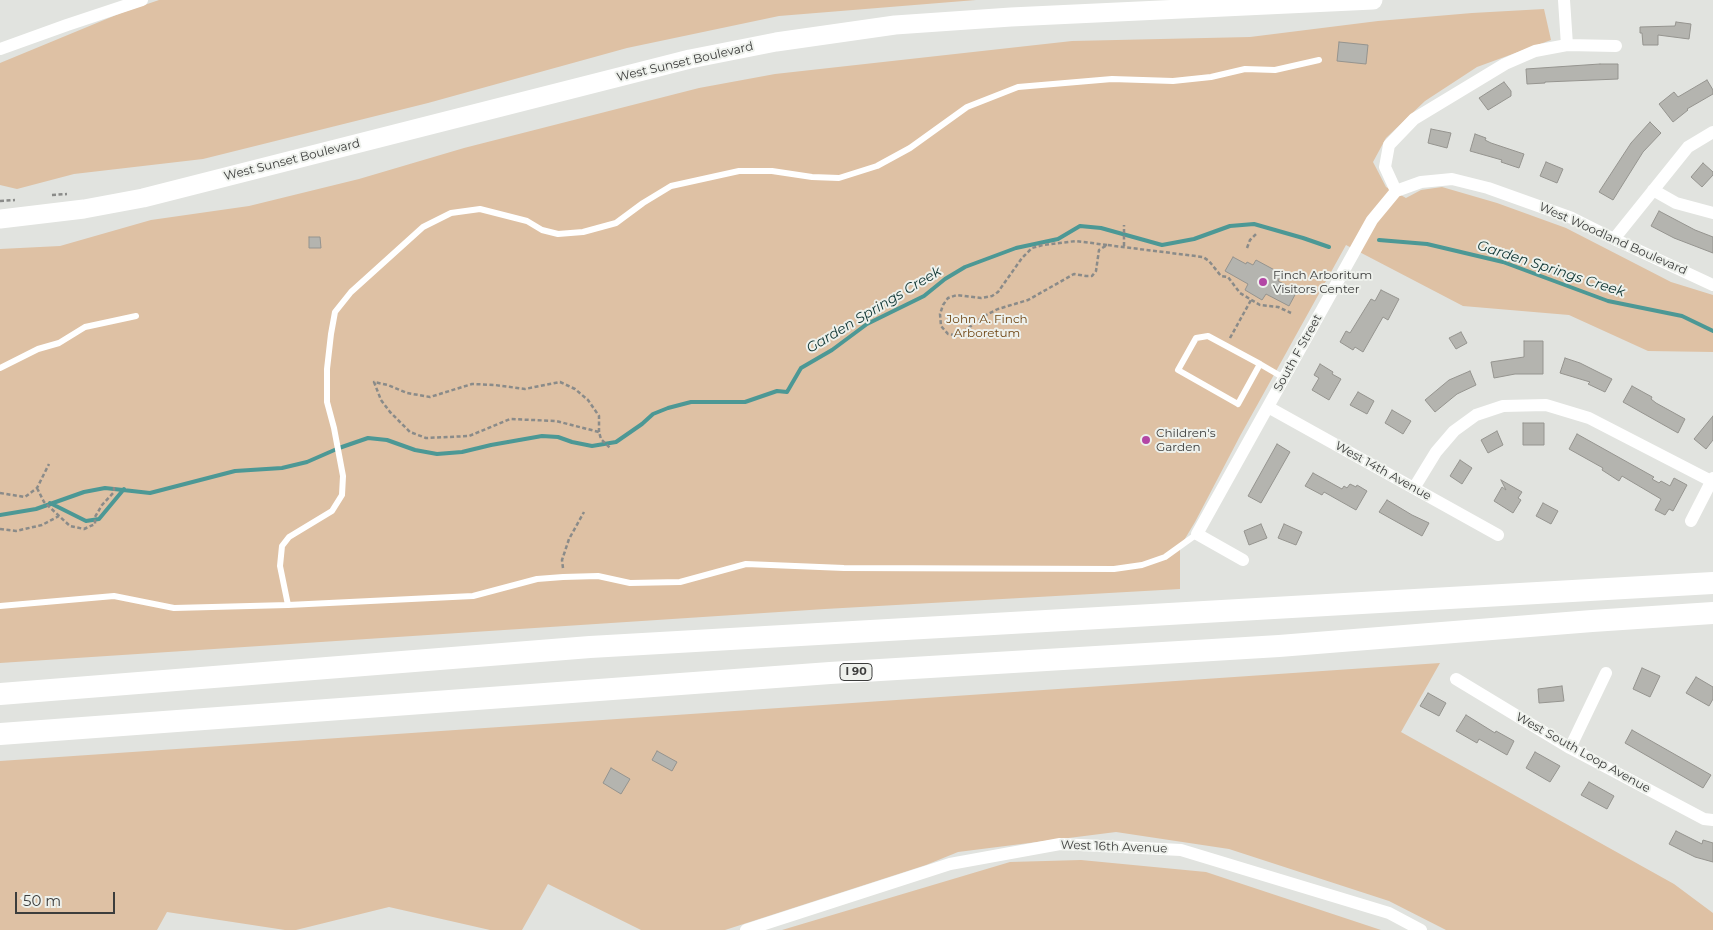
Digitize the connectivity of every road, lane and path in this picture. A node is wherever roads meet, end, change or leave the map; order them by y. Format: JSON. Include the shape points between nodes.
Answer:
{"nodes":[{"id":1,"x":142,"y":0,"type":"edge"},
{"id":2,"x":1373,"y":0,"type":"edge"},
{"id":3,"x":1564,"y":0,"type":"edge"},
{"id":4,"x":1567,"y":45,"type":"junction"},
{"id":5,"x":1616,"y":46,"type":"dead end"},
{"id":6,"x":0,"y":49,"type":"edge"},
{"id":7,"x":1319,"y":60,"type":"dead end"},
{"id":8,"x":1713,"y":132,"type":"edge"},
{"id":9,"x":1653,"y":190,"type":"junction"},
{"id":10,"x":1396,"y":191,"type":"junction"},
{"id":11,"x":1713,"y":213,"type":"edge"},
{"id":12,"x":4,"y":217,"type":"edge"},
{"id":13,"x":1124,"y":225,"type":"dead end"},
{"id":14,"x":1256,"y":234,"type":"dead end"},
{"id":15,"x":1614,"y":240,"type":"junction"},
{"id":16,"x":1107,"y":246,"type":"junction"},
{"id":17,"x":1124,"y":247,"type":"junction"},
{"id":18,"x":1247,"y":248,"type":"dead end"},
{"id":19,"x":1713,"y":284,"type":"edge"},
{"id":20,"x":1251,"y":300,"type":"junction"},
{"id":21,"x":1291,"y":313,"type":"dead end"},
{"id":22,"x":136,"y":316,"type":"dead end"},
{"id":23,"x":1233,"y":332,"type":"dead end"},
{"id":24,"x":1260,"y":364,"type":"junction"},
{"id":25,"x":0,"y":368,"type":"edge"},
{"id":26,"x":1284,"y":378,"type":"junction"},
{"id":27,"x":1268,"y":407,"type":"junction"},
{"id":28,"x":599,"y":432,"type":"junction"},
{"id":29,"x":610,"y":448,"type":"dead end"},
{"id":30,"x":49,"y":464,"type":"dead end"},
{"id":31,"x":1712,"y":480,"type":"edge"},
{"id":32,"x":114,"y":485,"type":"dead end"},
{"id":33,"x":37,"y":488,"type":"junction"},
{"id":34,"x":1414,"y":488,"type":"junction"},
{"id":35,"x":0,"y":493,"type":"edge"},
{"id":36,"x":584,"y":512,"type":"dead end"},
{"id":37,"x":59,"y":516,"type":"junction"},
{"id":38,"x":1691,"y":521,"type":"dead end"},
{"id":39,"x":0,"y":529,"type":"edge"},
{"id":40,"x":1197,"y":534,"type":"junction"},
{"id":41,"x":1498,"y":535,"type":"dead end"},
{"id":42,"x":562,"y":560,"type":"dead end"},
{"id":43,"x":1243,"y":560,"type":"dead end"},
{"id":44,"x":1713,"y":583,"type":"edge"},
{"id":45,"x":0,"y":606,"type":"edge"},
{"id":46,"x":288,"y":606,"type":"junction"},
{"id":47,"x":1713,"y":613,"type":"edge"},
{"id":48,"x":1606,"y":673,"type":"dead end"},
{"id":49,"x":1456,"y":678,"type":"dead end"},
{"id":50,"x":0,"y":694,"type":"edge"},
{"id":51,"x":0,"y":734,"type":"edge"},
{"id":52,"x":1570,"y":748,"type":"junction"},
{"id":53,"x":1713,"y":820,"type":"edge"},
{"id":54,"x":746,"y":930,"type":"edge"},
{"id":55,"x":1421,"y":930,"type":"edge"}],
"edges":[{"from":1,"to":6,"type":"street"},
{"from":2,"to":12,"type":"main road","name":"West Sunset Boulevard","via":[[915,24],[776,42],[690,60],[142,198],[84,209]]},
{"from":3,"to":4,"type":"street"},
{"from":4,"to":5,"type":"street"},
{"from":4,"to":10,"type":"street","via":[[1535,51],[1505,64],[1414,119],[1389,146],[1385,167]]},
{"from":7,"to":46,"type":"lane","via":[[1275,70],[1245,69],[1173,81],[1112,79],[1018,87],[967,107],[910,148],[877,166],[839,178],[739,171],[671,186],[616,223],[583,232],[558,234],[527,221],[480,209],[451,213],[423,228],[351,292],[336,312],[331,334],[327,402],[343,476],[342,495],[332,511],[288,537],[282,546],[280,566]]},
{"from":8,"to":9,"type":"street","via":[[1688,147]]},
{"from":9,"to":11,"type":"street","via":[[1676,203]]},
{"from":9,"to":15,"type":"street"},
{"from":10,"to":15,"type":"street","name":"West Woodland Boulevard","via":[[1421,182],[1452,179],[1488,188],[1572,218]]},
{"from":10,"to":26,"type":"street","name":"South F Street","via":[[1372,220]]},
{"from":13,"to":17,"type":"path"},
{"from":14,"to":18,"type":"path"},
{"from":15,"to":19,"type":"street","name":"West Woodland Boulevard"},
{"from":16,"to":16,"type":"path","via":[[1099,250],[1096,271],[1092,276],[1074,274],[1028,300],[984,316],[962,333],[948,334],[941,326],[940,314],[948,298],[957,295],[992,296],[1032,248],[1076,240]]},
{"from":16,"to":17,"type":"path"},
{"from":17,"to":20,"type":"path","via":[[1202,257]]},
{"from":20,"to":21,"type":"path","via":[[1260,305],[1278,306]]},
{"from":20,"to":23,"type":"path"},
{"from":22,"to":25,"type":"lane","via":[[85,327],[59,343],[38,349]]},
{"from":24,"to":24,"type":"lane","via":[[1208,336],[1196,338],[1178,370],[1238,404]]},
{"from":24,"to":26,"type":"lane"},
{"from":26,"to":27,"type":"street","name":"South F Street"},
{"from":27,"to":34,"type":"street","name":"West 14th Avenue"},
{"from":27,"to":40,"type":"street","name":"South F Street"},
{"from":28,"to":28,"type":"path","via":[[556,421],[510,419],[469,436],[426,438],[410,432],[390,412],[380,400],[374,382],[407,394],[430,397],[472,384],[525,389],[560,382],[588,400],[599,416]]},
{"from":28,"to":29,"type":"path"},
{"from":30,"to":33,"type":"path"},
{"from":31,"to":34,"type":"street","via":[[1589,418],[1546,405],[1503,406],[1476,415],[1454,431],[1436,452]]},
{"from":31,"to":38,"type":"street"},
{"from":32,"to":37,"type":"path","via":[[114,492],[95,517],[95,524],[84,529],[70,526]]},
{"from":33,"to":35,"type":"path","via":[[25,497]]},
{"from":33,"to":37,"type":"path","via":[[44,502]]},
{"from":34,"to":41,"type":"street","name":"West 14th Avenue"},
{"from":36,"to":42,"type":"path"},
{"from":37,"to":39,"type":"path","via":[[42,525],[16,531]]},
{"from":40,"to":43,"type":"street"},
{"from":40,"to":46,"type":"lane","via":[[1165,557],[1142,565],[1114,568],[844,568],[746,564],[680,582],[630,583],[598,576],[563,577],[537,579],[473,596]]},
{"from":44,"to":50,"type":"highway","via":[[590,647]]},
{"from":45,"to":46,"type":"lane","via":[[114,596],[174,608]]},
{"from":47,"to":51,"type":"highway","number":"I 90"},
{"from":48,"to":52,"type":"street"},
{"from":49,"to":52,"type":"street","name":"West South Loop Avenue"},
{"from":52,"to":53,"type":"street","name":"West South Loop Avenue","via":[[1704,819]]},
{"from":54,"to":55,"type":"street","name":"West 16th Avenue","via":[[950,864],[1060,844],[1181,850],[1389,913]]}]}
